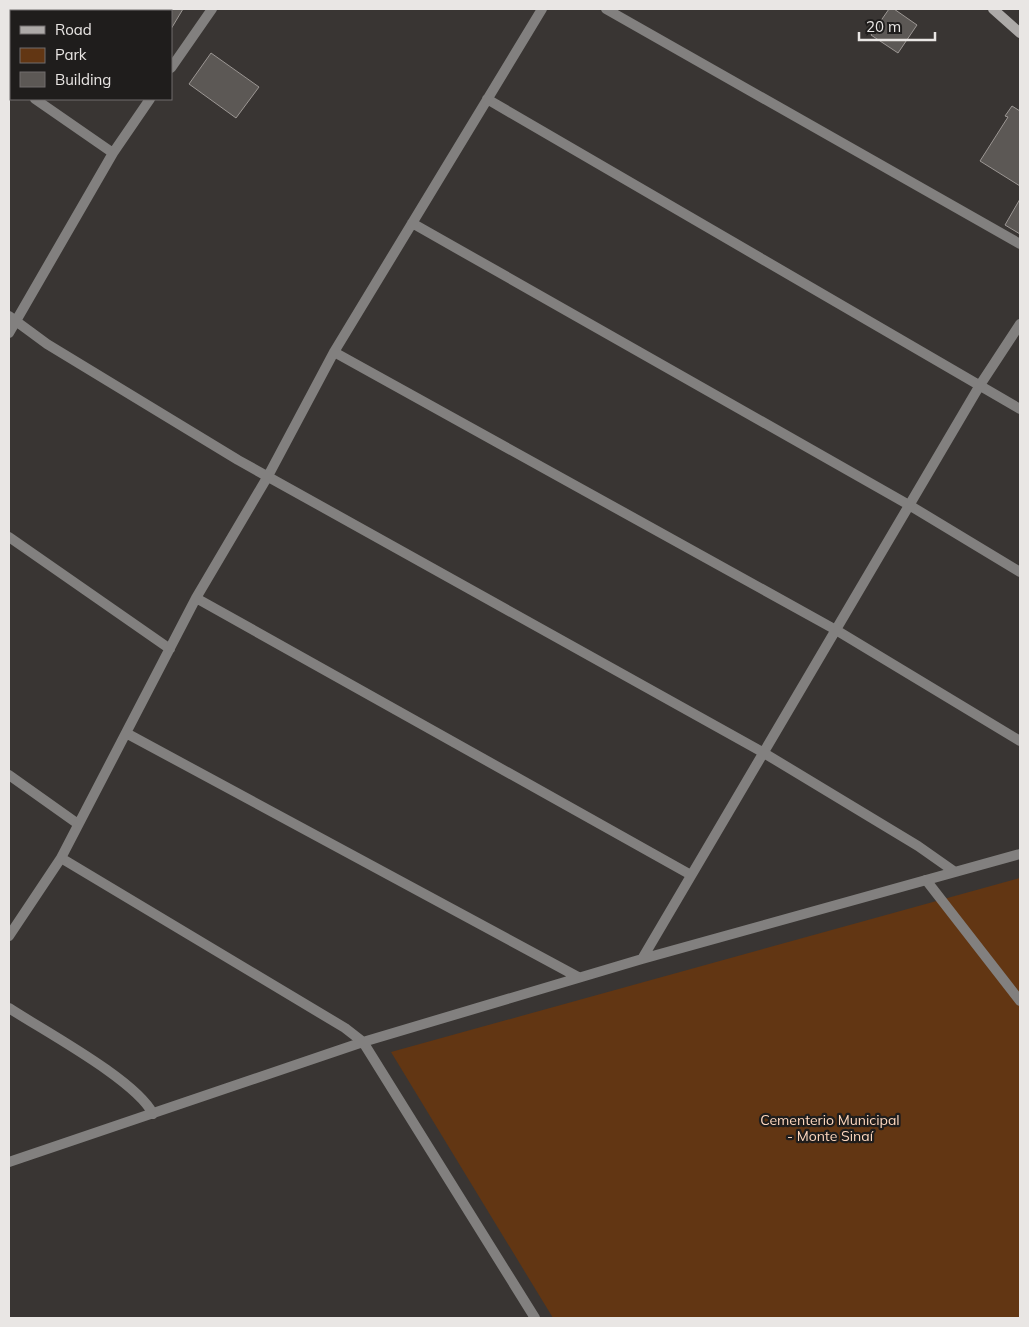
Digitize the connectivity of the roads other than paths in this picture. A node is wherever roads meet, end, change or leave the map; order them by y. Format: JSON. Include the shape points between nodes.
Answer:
{"nodes":[{"id":1,"x":212,"y":9,"type":"edge"},
{"id":2,"x":542,"y":9,"type":"edge"},
{"id":3,"x":606,"y":9,"type":"edge"},
{"id":4,"x":993,"y":9,"type":"edge"},
{"id":5,"x":1020,"y":33,"type":"edge"},
{"id":6,"x":172,"y":67,"type":"edge"},
{"id":7,"x":487,"y":99,"type":"junction"},
{"id":8,"x":36,"y":100,"type":"edge"},
{"id":9,"x":149,"y":100,"type":"edge"},
{"id":10,"x":114,"y":153,"type":"junction"},
{"id":11,"x":412,"y":223,"type":"junction"},
{"id":12,"x":1020,"y":244,"type":"edge"},
{"id":13,"x":12,"y":319,"type":"edge"},
{"id":14,"x":1020,"y":324,"type":"edge"},
{"id":15,"x":9,"y":333,"type":"edge"},
{"id":16,"x":334,"y":352,"type":"junction"},
{"id":17,"x":980,"y":385,"type":"junction"},
{"id":18,"x":1020,"y":409,"type":"edge"},
{"id":19,"x":268,"y":476,"type":"junction"},
{"id":20,"x":909,"y":505,"type":"junction"},
{"id":21,"x":9,"y":537,"type":"edge"},
{"id":22,"x":1020,"y":572,"type":"edge"},
{"id":23,"x":196,"y":598,"type":"junction"},
{"id":24,"x":836,"y":630,"type":"junction"},
{"id":25,"x":170,"y":649,"type":"junction"},
{"id":26,"x":126,"y":733,"type":"junction"},
{"id":27,"x":1020,"y":740,"type":"edge"},
{"id":28,"x":764,"y":753,"type":"junction"},
{"id":29,"x":9,"y":775,"type":"edge"},
{"id":30,"x":78,"y":824,"type":"junction"},
{"id":31,"x":1020,"y":854,"type":"edge"},
{"id":32,"x":60,"y":858,"type":"junction"},
{"id":33,"x":955,"y":872,"type":"junction"},
{"id":34,"x":692,"y":875,"type":"junction"},
{"id":35,"x":926,"y":880,"type":"junction"},
{"id":36,"x":9,"y":936,"type":"edge"},
{"id":37,"x":642,"y":958,"type":"junction"},
{"id":38,"x":578,"y":977,"type":"junction"},
{"id":39,"x":1020,"y":1001,"type":"edge"},
{"id":40,"x":9,"y":1008,"type":"edge"},
{"id":41,"x":363,"y":1042,"type":"junction"},
{"id":42,"x":153,"y":1114,"type":"junction"},
{"id":43,"x":9,"y":1162,"type":"edge"},
{"id":44,"x":535,"y":1318,"type":"edge"}],
"edges":[{"from":1,"to":6,"type":"street"},
{"from":2,"to":7,"type":"street"},
{"from":3,"to":12,"type":"street"},
{"from":4,"to":5,"type":"street"},
{"from":7,"to":11,"type":"street"},
{"from":7,"to":17,"type":"street"},
{"from":8,"to":10,"type":"street"},
{"from":9,"to":10,"type":"street"},
{"from":10,"to":13,"type":"street"},
{"from":11,"to":16,"type":"street"},
{"from":11,"to":20,"type":"street"},
{"from":13,"to":15,"type":"street"},
{"from":13,"to":19,"type":"street"},
{"from":14,"to":17,"type":"street"},
{"from":16,"to":19,"type":"street"},
{"from":16,"to":24,"type":"street"},
{"from":17,"to":18,"type":"street"},
{"from":17,"to":20,"type":"street"},
{"from":19,"to":23,"type":"street"},
{"from":19,"to":28,"type":"street"},
{"from":20,"to":22,"type":"street"},
{"from":20,"to":24,"type":"street"},
{"from":21,"to":25,"type":"street"},
{"from":23,"to":25,"type":"street"},
{"from":23,"to":34,"type":"street"},
{"from":24,"to":27,"type":"street"},
{"from":24,"to":28,"type":"street"},
{"from":25,"to":26,"type":"street"},
{"from":26,"to":30,"type":"street"},
{"from":26,"to":38,"type":"street"},
{"from":28,"to":33,"type":"street","via":[[918,846]]},
{"from":28,"to":34,"type":"street"},
{"from":29,"to":30,"type":"street"},
{"from":30,"to":32,"type":"street"},
{"from":31,"to":33,"type":"street"},
{"from":32,"to":36,"type":"street"},
{"from":32,"to":41,"type":"street"},
{"from":33,"to":35,"type":"street"},
{"from":34,"to":37,"type":"street"},
{"from":35,"to":37,"type":"street"},
{"from":35,"to":39,"type":"street"},
{"from":37,"to":38,"type":"street"},
{"from":38,"to":41,"type":"street"},
{"from":40,"to":42,"type":"street","via":[[117,1078],[147,1102]]},
{"from":41,"to":42,"type":"street"},
{"from":41,"to":44,"type":"street"},
{"from":42,"to":43,"type":"street"}]}
